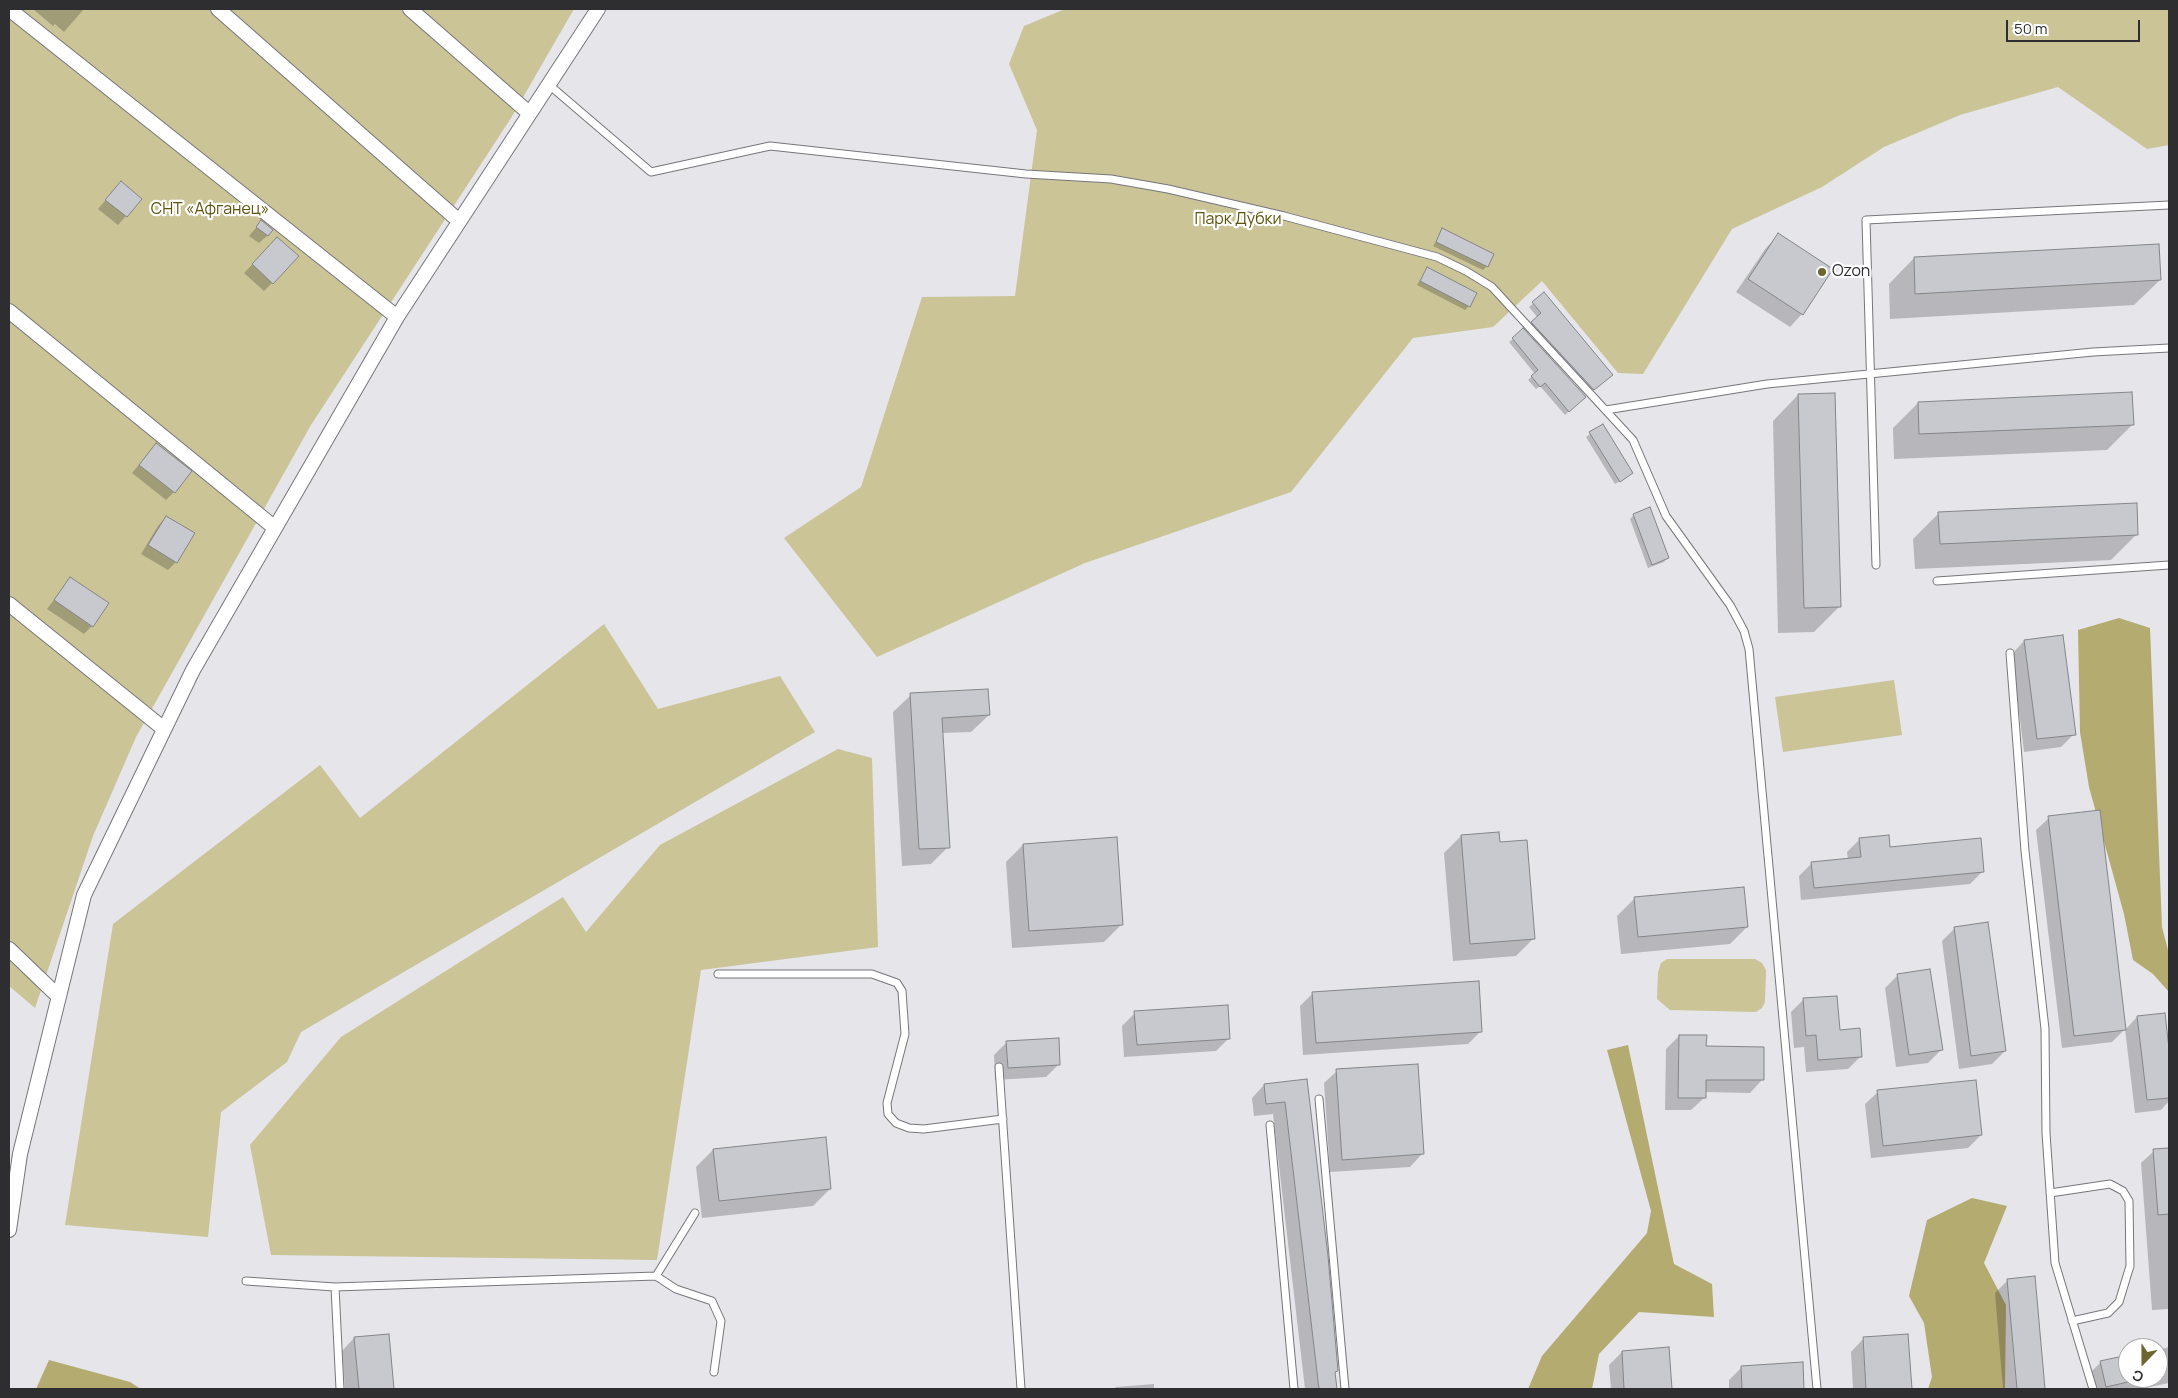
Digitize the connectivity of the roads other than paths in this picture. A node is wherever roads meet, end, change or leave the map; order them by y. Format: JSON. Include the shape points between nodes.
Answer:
{"nodes":[{"id":1,"x":9,"y":9,"type":"edge"},
{"id":2,"x":218,"y":9,"type":"edge"},
{"id":3,"x":410,"y":9,"type":"edge"},
{"id":4,"x":594,"y":10,"type":"edge"},
{"id":5,"x":548,"y":84,"type":"junction"},
{"id":6,"x":529,"y":113,"type":"junction"},
{"id":7,"x":2169,"y":205,"type":"edge"},
{"id":8,"x":459,"y":221,"type":"junction"},
{"id":9,"x":9,"y":311,"type":"edge"},
{"id":10,"x":397,"y":317,"type":"junction"},
{"id":11,"x":2169,"y":348,"type":"edge"},
{"id":12,"x":1870,"y":374,"type":"junction"},
{"id":13,"x":1606,"y":410,"type":"junction"},
{"id":14,"x":275,"y":528,"type":"junction"},
{"id":15,"x":1876,"y":565,"type":"dead end"},
{"id":16,"x":2169,"y":565,"type":"edge"},
{"id":17,"x":1937,"y":581,"type":"dead end"},
{"id":18,"x":9,"y":604,"type":"edge"},
{"id":19,"x":2010,"y":653,"type":"dead end"},
{"id":20,"x":164,"y":730,"type":"junction"},
{"id":21,"x":9,"y":949,"type":"edge"},
{"id":22,"x":718,"y":974,"type":"dead end"},
{"id":23,"x":59,"y":997,"type":"junction"},
{"id":24,"x":999,"y":1067,"type":"dead end"},
{"id":25,"x":1319,"y":1099,"type":"dead end"},
{"id":26,"x":1003,"y":1119,"type":"junction"},
{"id":27,"x":1270,"y":1125,"type":"dead end"},
{"id":28,"x":2050,"y":1193,"type":"junction"},
{"id":29,"x":695,"y":1213,"type":"dead end"},
{"id":30,"x":9,"y":1230,"type":"edge"},
{"id":31,"x":656,"y":1276,"type":"junction"},
{"id":32,"x":246,"y":1281,"type":"dead end"},
{"id":33,"x":335,"y":1287,"type":"junction"},
{"id":34,"x":2072,"y":1321,"type":"junction"},
{"id":35,"x":714,"y":1372,"type":"dead end"},
{"id":36,"x":340,"y":1389,"type":"edge"},
{"id":37,"x":1021,"y":1389,"type":"edge"},
{"id":38,"x":1294,"y":1389,"type":"edge"},
{"id":39,"x":1345,"y":1389,"type":"edge"},
{"id":40,"x":1817,"y":1389,"type":"edge"},
{"id":41,"x":2093,"y":1389,"type":"edge"}],
"edges":[{"from":1,"to":10,"type":"street"},
{"from":2,"to":8,"type":"street"},
{"from":3,"to":6,"type":"street"},
{"from":4,"to":5,"type":"street"},
{"from":5,"to":6,"type":"street"},
{"from":5,"to":13,"type":"lane","via":[[651,172],[770,146],[1026,174],[1111,179],[1284,216],[1437,257],[1492,287]]},
{"from":6,"to":8,"type":"street"},
{"from":7,"to":12,"type":"lane","via":[[1866,220]]},
{"from":8,"to":10,"type":"street"},
{"from":9,"to":14,"type":"street"},
{"from":10,"to":14,"type":"street"},
{"from":11,"to":12,"type":"lane","via":[[2093,352]]},
{"from":12,"to":13,"type":"lane","via":[[1767,384]]},
{"from":12,"to":15,"type":"lane"},
{"from":13,"to":40,"type":"lane","via":[[1633,440],[1666,516],[1730,605],[1744,631],[1749,649]]},
{"from":14,"to":20,"type":"street","via":[[193,670]]},
{"from":16,"to":17,"type":"lane"},
{"from":18,"to":20,"type":"street"},
{"from":19,"to":28,"type":"lane","via":[[2025,850],[2046,1029],[2046,1133]]},
{"from":20,"to":23,"type":"street","via":[[84,895]]},
{"from":21,"to":23,"type":"street"},
{"from":22,"to":26,"type":"lane","via":[[872,974],[897,983],[902,991],[905,1034],[887,1102],[888,1114],[896,1123],[924,1129]]},
{"from":23,"to":30,"type":"street","via":[[20,1154]]},
{"from":24,"to":26,"type":"lane"},
{"from":25,"to":39,"type":"lane"},
{"from":26,"to":37,"type":"lane"},
{"from":27,"to":38,"type":"lane"},
{"from":28,"to":34,"type":"lane","via":[[2055,1263]]},
{"from":28,"to":34,"type":"lane","via":[[2110,1184],[2123,1192],[2129,1201],[2130,1266],[2119,1302],[2108,1313]]},
{"from":29,"to":31,"type":"lane"},
{"from":31,"to":33,"type":"lane"},
{"from":31,"to":35,"type":"lane","via":[[676,1289],[712,1301],[721,1321]]},
{"from":32,"to":33,"type":"lane"},
{"from":33,"to":36,"type":"lane"},
{"from":34,"to":41,"type":"lane"}]}
